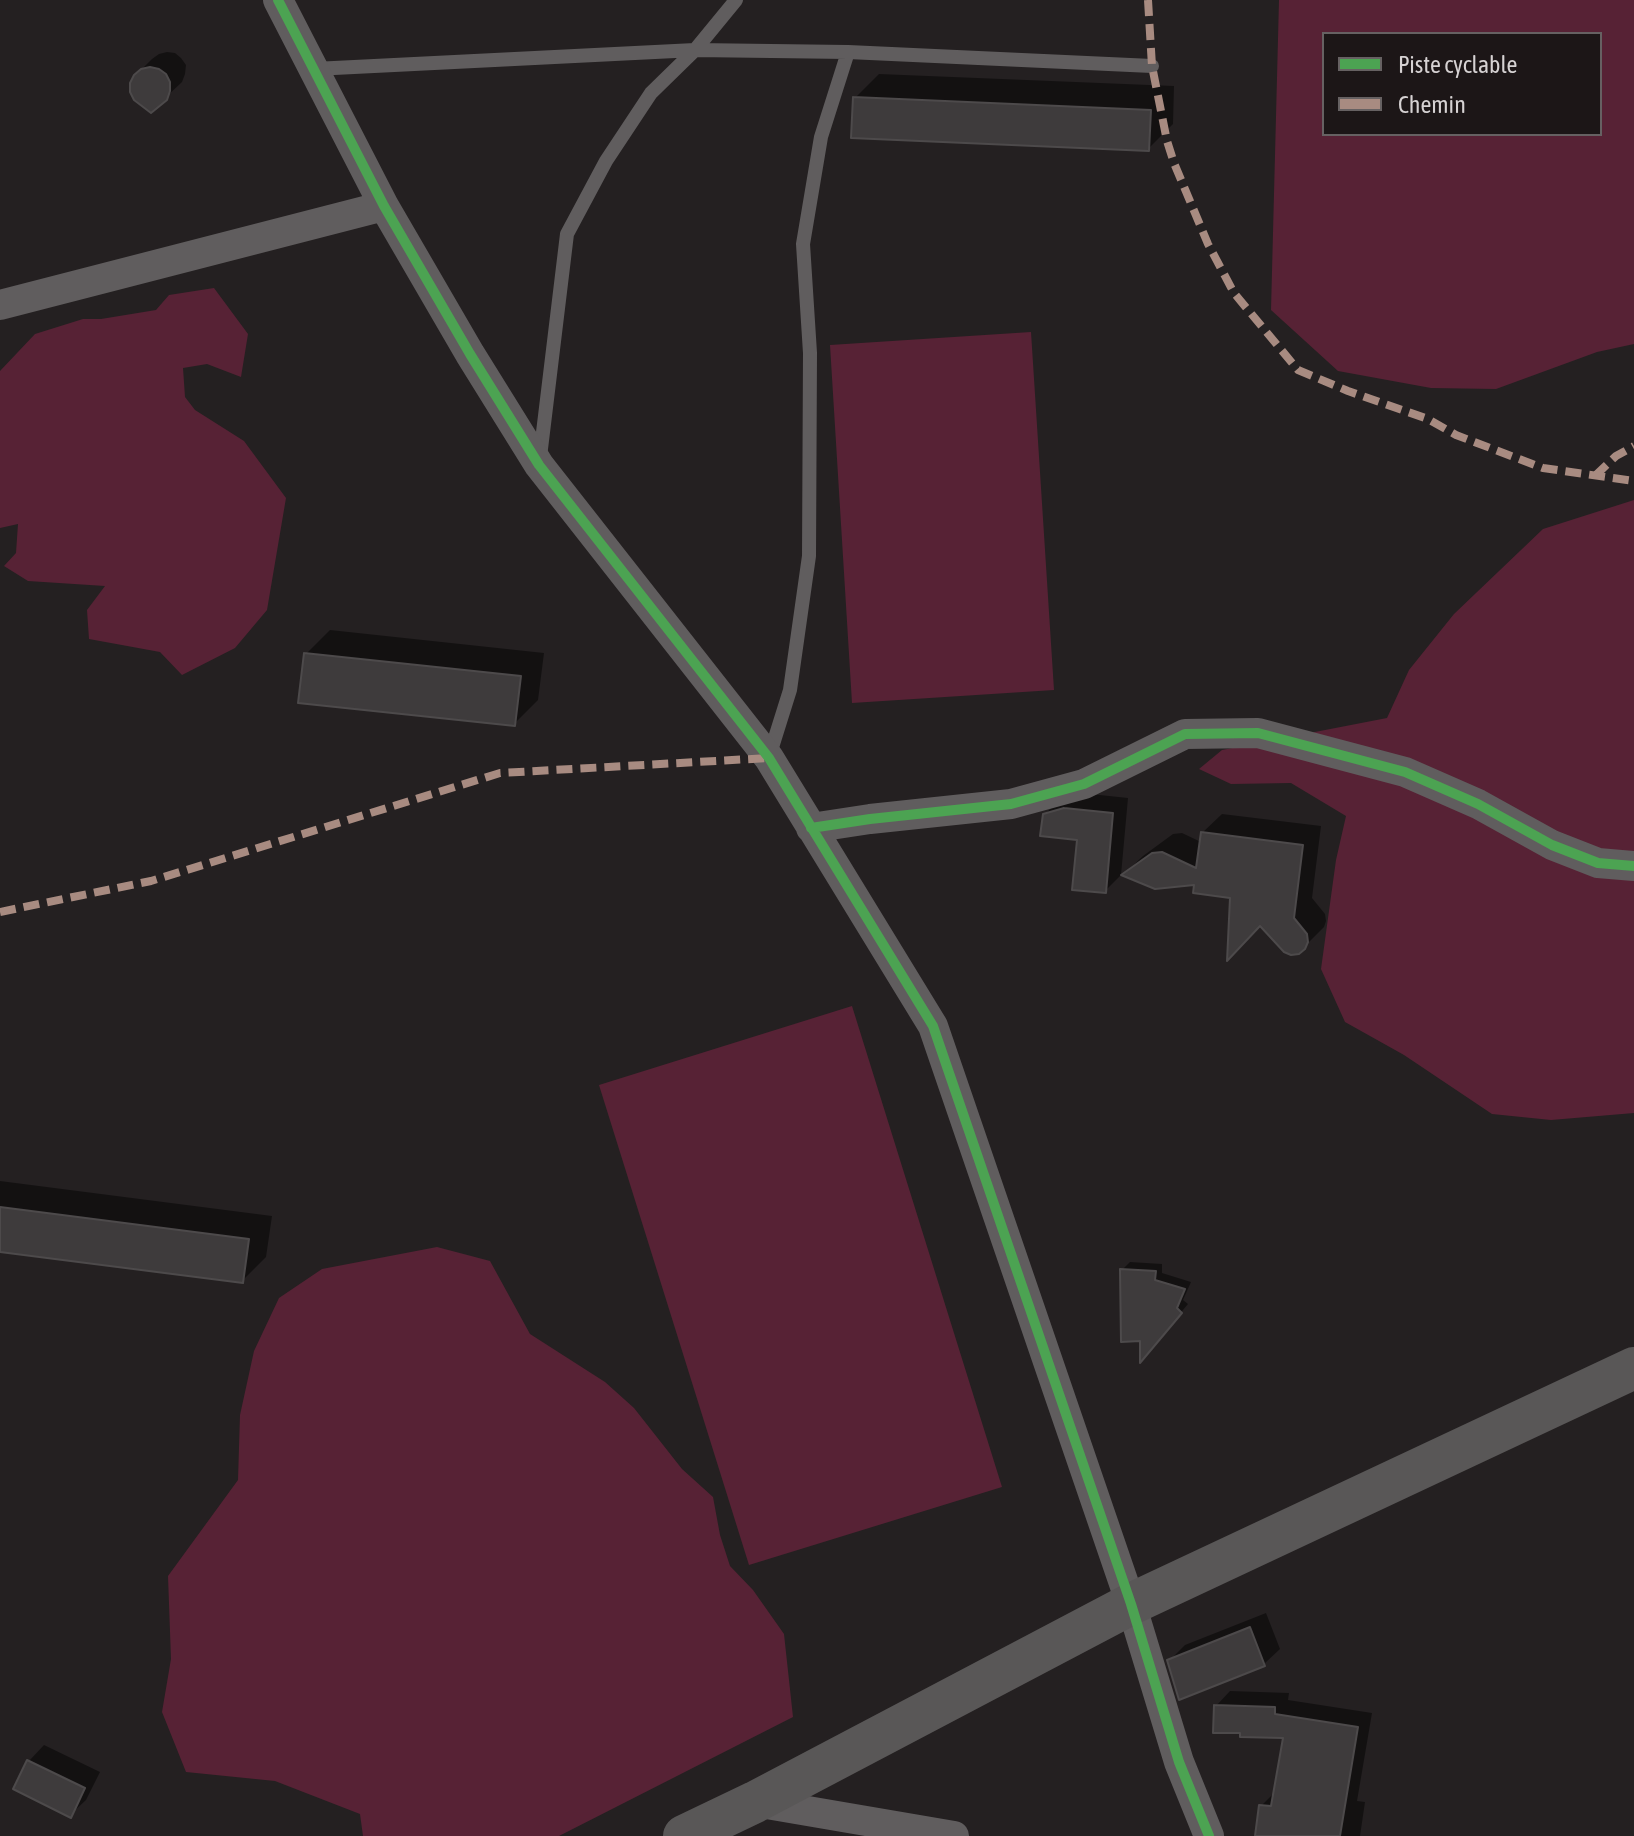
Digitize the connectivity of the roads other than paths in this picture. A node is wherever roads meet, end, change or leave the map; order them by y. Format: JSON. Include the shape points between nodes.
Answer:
{"nodes":[{"id":1,"x":278,"y":0,"type":"edge"},
{"id":2,"x":736,"y":0,"type":"edge"},
{"id":3,"x":695,"y":50,"type":"junction"},
{"id":4,"x":848,"y":52,"type":"junction"},
{"id":5,"x":1152,"y":66,"type":"dead end"},
{"id":6,"x":314,"y":69,"type":"junction"},
{"id":7,"x":384,"y":206,"type":"junction"},
{"id":8,"x":0,"y":305,"type":"edge"},
{"id":9,"x":539,"y":465,"type":"junction"},
{"id":10,"x":769,"y":758,"type":"junction"},
{"id":11,"x":811,"y":828,"type":"junction"},
{"id":12,"x":1634,"y":866,"type":"edge"},
{"id":13,"x":1634,"y":1368,"type":"edge"},
{"id":14,"x":1131,"y":1604,"type":"junction"},
{"id":15,"x":755,"y":1802,"type":"junction"},
{"id":16,"x":684,"y":1836,"type":"edge"},
{"id":17,"x":954,"y":1836,"type":"edge"},
{"id":18,"x":1209,"y":1836,"type":"edge"}],
"edges":[{"from":1,"to":6,"type":"street"},
{"from":2,"to":3,"type":"lane"},
{"from":3,"to":4,"type":"lane"},
{"from":3,"to":6,"type":"lane"},
{"from":3,"to":9,"type":"lane","via":[[651,93],[567,234]]},
{"from":4,"to":5,"type":"lane"},
{"from":4,"to":10,"type":"lane","via":[[821,137],[803,244],[810,353],[809,556],[790,690]]},
{"from":6,"to":7,"type":"street"},
{"from":7,"to":8,"type":"street"},
{"from":7,"to":9,"type":"street"},
{"from":9,"to":10,"type":"street"},
{"from":10,"to":11,"type":"street"},
{"from":11,"to":12,"type":"street","via":[[1011,804],[1084,784],[1185,734],[1258,733],[1405,772],[1552,845],[1598,863]]},
{"from":11,"to":14,"type":"street","via":[[933,1026]]},
{"from":13,"to":14,"type":"main road"},
{"from":14,"to":15,"type":"main road"},
{"from":14,"to":18,"type":"street","via":[[1179,1762]]},
{"from":15,"to":16,"type":"main road"},
{"from":15,"to":17,"type":"street"}]}
